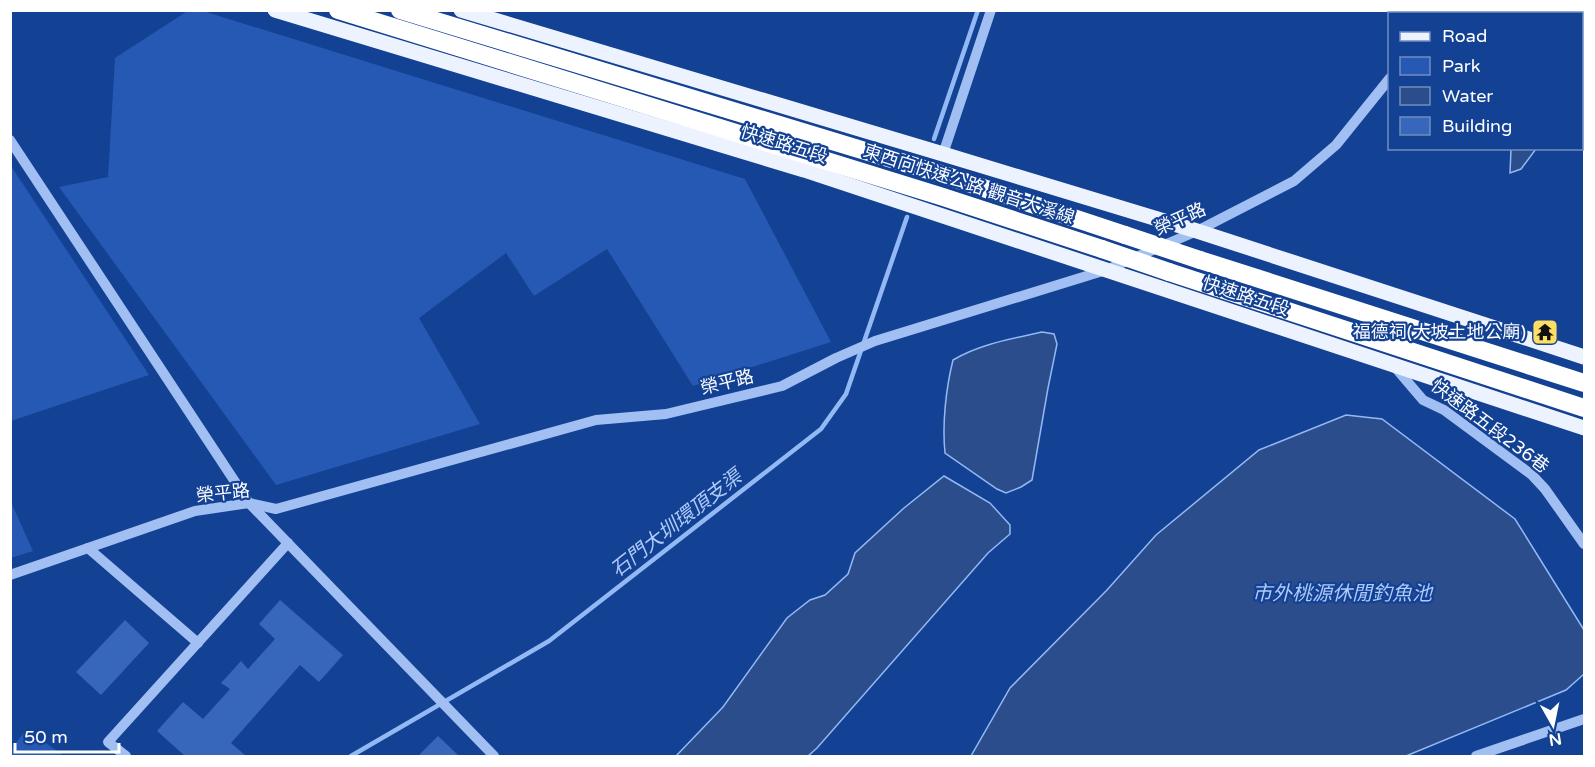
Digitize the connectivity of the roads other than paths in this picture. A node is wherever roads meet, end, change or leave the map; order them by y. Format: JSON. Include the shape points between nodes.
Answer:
{"nodes":[{"id":1,"x":275,"y":10,"type":"edge"},
{"id":2,"x":338,"y":10,"type":"edge"},
{"id":3,"x":400,"y":10,"type":"edge"},
{"id":4,"x":461,"y":10,"type":"edge"},
{"id":5,"x":991,"y":10,"type":"edge"},
{"id":6,"x":1388,"y":79,"type":"edge"},
{"id":7,"x":10,"y":140,"type":"edge"},
{"id":8,"x":943,"y":154,"type":"junction"},
{"id":9,"x":1197,"y":231,"type":"junction"},
{"id":10,"x":1106,"y":270,"type":"junction"},
{"id":11,"x":1584,"y":357,"type":"edge"},
{"id":12,"x":1394,"y":366,"type":"junction"},
{"id":13,"x":1584,"y":383,"type":"edge"},
{"id":14,"x":1584,"y":408,"type":"edge"},
{"id":15,"x":1584,"y":428,"type":"edge"},
{"id":16,"x":249,"y":503,"type":"junction"},
{"id":17,"x":288,"y":543,"type":"junction"},
{"id":18,"x":1584,"y":544,"type":"edge"},
{"id":19,"x":88,"y":548,"type":"junction"},
{"id":20,"x":10,"y":575,"type":"edge"},
{"id":21,"x":198,"y":643,"type":"junction"},
{"id":22,"x":1584,"y":719,"type":"edge"},
{"id":23,"x":126,"y":756,"type":"edge"},
{"id":24,"x":494,"y":756,"type":"edge"},
{"id":25,"x":1476,"y":756,"type":"edge"}],
"edges":[{"from":1,"to":10,"type":"main road","name":"快速路五段","via":[[804,170]]},
{"from":2,"to":14,"type":"highway","name":"東西向快速公路 觀音大溪線","bridge":true,"via":[[917,189]]},
{"from":3,"to":13,"type":"highway","name":"東西向快速公路 觀音大溪線","bridge":true,"via":[[924,169]]},
{"from":4,"to":8,"type":"main road","name":"快速路五段"},
{"from":5,"to":8,"type":"street"},
{"from":6,"to":9,"type":"street","name":"榮平路","via":[[1336,145],[1294,181]]},
{"from":7,"to":16,"type":"street"},
{"from":8,"to":9,"type":"main road","name":"快速路五段"},
{"from":9,"to":10,"type":"street","name":"榮平路"},
{"from":9,"to":11,"type":"main road","name":"快速路五段"},
{"from":10,"to":12,"type":"main road","name":"快速路五段"},
{"from":10,"to":16,"type":"street","name":"榮平路","via":[[875,341],[782,386],[666,414],[596,420],[276,509]]},
{"from":12,"to":15,"type":"main road","name":"快速路五段"},
{"from":12,"to":18,"type":"street","name":"快速路五段236巷","via":[[1423,400],[1444,410],[1532,475]]},
{"from":16,"to":17,"type":"street"},
{"from":16,"to":19,"type":"street","name":"榮平路","via":[[195,511]]},
{"from":17,"to":21,"type":"street"},
{"from":17,"to":24,"type":"street"},
{"from":19,"to":20,"type":"street","name":"榮平路"},
{"from":19,"to":21,"type":"street"},
{"from":21,"to":23,"type":"street","via":[[108,742]]},
{"from":22,"to":25,"type":"street"}]}
